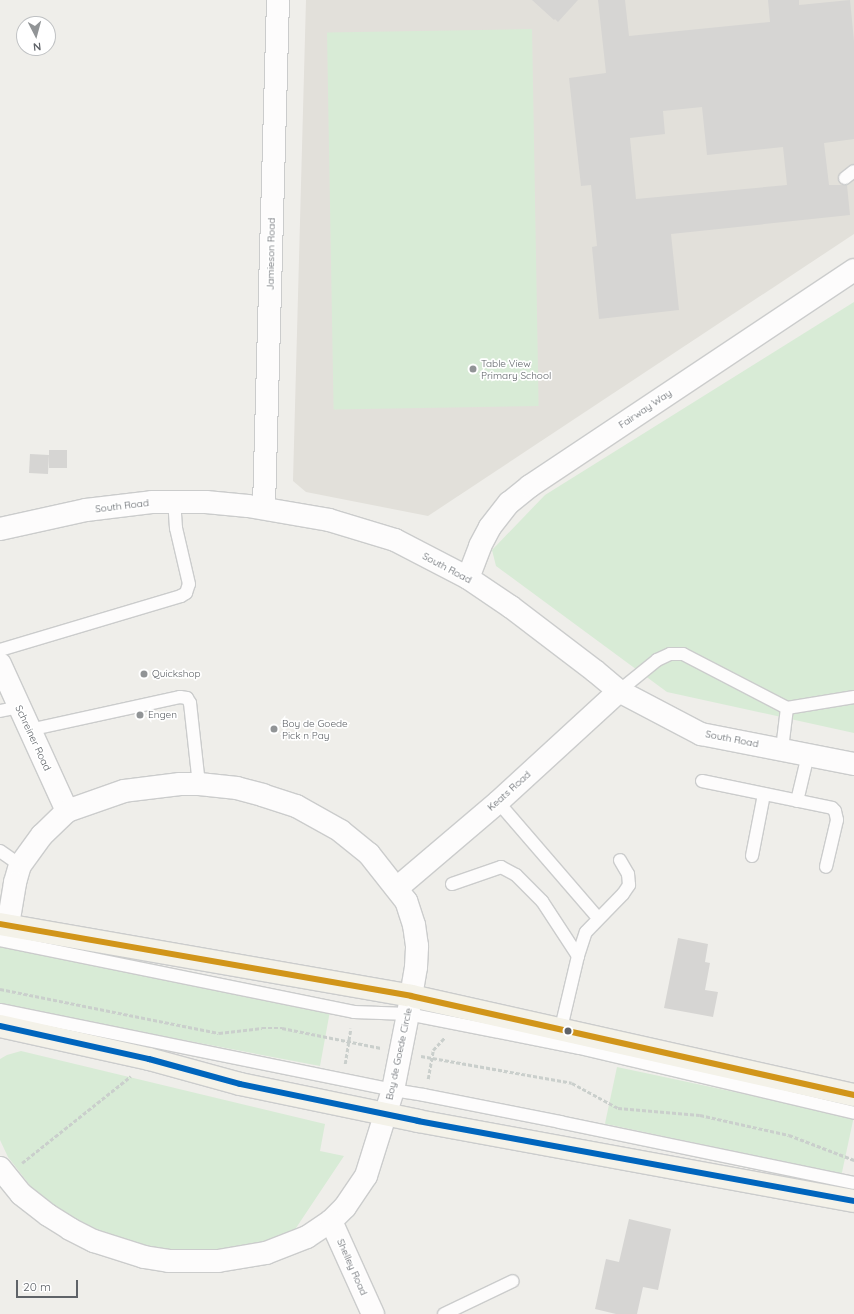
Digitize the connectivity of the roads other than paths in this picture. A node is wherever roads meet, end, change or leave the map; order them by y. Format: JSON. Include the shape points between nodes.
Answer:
{"nodes":[{"id":1,"x":278,"y":0,"type":"edge"},
{"id":2,"x":854,"y":270,"type":"edge"},
{"id":3,"x":174,"y":502,"type":"junction"},
{"id":4,"x":264,"y":507,"type":"junction"},
{"id":5,"x":0,"y":529,"type":"edge"},
{"id":6,"x":468,"y":578,"type":"junction"},
{"id":7,"x":0,"y":650,"type":"edge"},
{"id":8,"x":0,"y":664,"type":"edge"},
{"id":9,"x":619,"y":691,"type":"junction"},
{"id":10,"x":854,"y":697,"type":"edge"},
{"id":11,"x":787,"y":708,"type":"junction"},
{"id":12,"x":9,"y":709,"type":"edge"},
{"id":13,"x":29,"y":730,"type":"junction"},
{"id":14,"x":782,"y":749,"type":"junction"},
{"id":15,"x":808,"y":755,"type":"junction"},
{"id":16,"x":854,"y":764,"type":"edge"},
{"id":17,"x":702,"y":781,"type":"dead end"},
{"id":18,"x":199,"y":784,"type":"junction"},
{"id":19,"x":764,"y":794,"type":"junction"},
{"id":20,"x":797,"y":801,"type":"junction"},
{"id":21,"x":498,"y":802,"type":"junction"},
{"id":22,"x":66,"y":811,"type":"junction"},
{"id":23,"x":0,"y":851,"type":"edge"},
{"id":24,"x":752,"y":856,"type":"dead end"},
{"id":25,"x":620,"y":860,"type":"dead end"},
{"id":26,"x":20,"y":865,"type":"junction"},
{"id":27,"x":826,"y":867,"type":"dead end"},
{"id":28,"x":452,"y":884,"type":"dead end"},
{"id":29,"x":397,"y":888,"type":"junction"},
{"id":30,"x":598,"y":918,"type":"junction"},
{"id":31,"x":3,"y":930,"type":"edge"},
{"id":32,"x":578,"y":956,"type":"junction"},
{"id":33,"x":410,"y":1005,"type":"junction"},
{"id":34,"x":0,"y":1010,"type":"edge"},
{"id":35,"x":0,"y":1026,"type":"edge"},
{"id":36,"x":561,"y":1028,"type":"junction"},
{"id":37,"x":392,"y":1090,"type":"junction"},
{"id":38,"x":854,"y":1095,"type":"edge"},
{"id":39,"x":854,"y":1113,"type":"edge"},
{"id":40,"x":386,"y":1114,"type":"junction"},
{"id":41,"x":8,"y":1167,"type":"edge"},
{"id":42,"x":854,"y":1183,"type":"edge"},
{"id":43,"x":854,"y":1200,"type":"edge"},
{"id":44,"x":331,"y":1221,"type":"junction"},
{"id":45,"x":512,"y":1281,"type":"dead end"},
{"id":46,"x":373,"y":1314,"type":"edge"},
{"id":47,"x":444,"y":1314,"type":"edge"}],
"edges":[{"from":1,"to":4,"type":"street","name":"Jamieson Road"},
{"from":2,"to":6,"type":"street","name":"Fairway Way","via":[[530,486],[509,504],[490,527]]},
{"from":3,"to":4,"type":"street","name":"South Road"},
{"from":3,"to":5,"type":"street","name":"South Road","via":[[86,510]]},
{"from":3,"to":7,"type":"lane","via":[[176,528],[189,584],[186,593]]},
{"from":4,"to":6,"type":"street","name":"South Road","via":[[328,520],[395,540]]},
{"from":6,"to":9,"type":"street","name":"South Road","via":[[511,607]]},
{"from":8,"to":12,"type":"street","name":"Schreiner Road"},
{"from":9,"to":11,"type":"lane","via":[[657,660],[670,654],[683,654]]},
{"from":9,"to":14,"type":"street","name":"South Road","via":[[701,734]]},
{"from":9,"to":21,"type":"street","name":"Keats Road"},
{"from":10,"to":11,"type":"lane"},
{"from":11,"to":14,"type":"lane"},
{"from":12,"to":13,"type":"street","name":"Schreiner Road"},
{"from":13,"to":18,"type":"lane","via":[[180,697],[187,698],[190,703]]},
{"from":13,"to":22,"type":"street","name":"Schreiner Road"},
{"from":14,"to":15,"type":"street","name":"South Road"},
{"from":15,"to":16,"type":"street","name":"South Road"},
{"from":15,"to":20,"type":"lane"},
{"from":17,"to":19,"type":"lane"},
{"from":18,"to":22,"type":"street","name":"Boy de Goede Circle","via":[[124,791]]},
{"from":18,"to":29,"type":"street","name":"Boy de Goede Circle","via":[[244,790],[296,806],[312,814],[341,831],[369,854]]},
{"from":19,"to":20,"type":"lane"},
{"from":19,"to":24,"type":"lane"},
{"from":20,"to":27,"type":"lane","via":[[832,808],[835,812],[837,820]]},
{"from":21,"to":29,"type":"street","name":"Keats Road"},
{"from":21,"to":30,"type":"lane"},
{"from":22,"to":26,"type":"street","name":"Boy de Goede Circle","via":[[42,835]]},
{"from":23,"to":26,"type":"lane"},
{"from":25,"to":30,"type":"lane","via":[[628,874],[629,885]]},
{"from":26,"to":31,"type":"street","name":"Boy de Goede Circle"},
{"from":28,"to":32,"type":"lane","via":[[501,867],[516,875],[542,901]]},
{"from":29,"to":33,"type":"street","name":"Boy de Goede Circle","via":[[406,901],[418,946]]},
{"from":30,"to":32,"type":"lane","via":[[586,932]]},
{"from":31,"to":33,"type":"main road"},
{"from":32,"to":36,"type":"lane"},
{"from":33,"to":36,"type":"main road"},
{"from":33,"to":37,"type":"street","name":"Boy de Goede Circle"},
{"from":33,"to":39,"type":"lane"},
{"from":34,"to":37,"type":"lane"},
{"from":35,"to":40,"type":"main road","via":[[149,1059],[240,1084]]},
{"from":36,"to":38,"type":"main road"},
{"from":37,"to":40,"type":"street","name":"Boy de Goede Circle"},
{"from":37,"to":42,"type":"lane"},
{"from":40,"to":43,"type":"main road"},
{"from":40,"to":44,"type":"street","name":"Boy de Goede Circle","via":[[366,1176],[345,1207]]},
{"from":41,"to":44,"type":"street","name":"Boy de Goede Circle","via":[[21,1194],[70,1229],[118,1250],[169,1261],[218,1261],[266,1253],[307,1237]]},
{"from":44,"to":46,"type":"street","name":"Shelley Road"},
{"from":45,"to":47,"type":"lane"}]}
